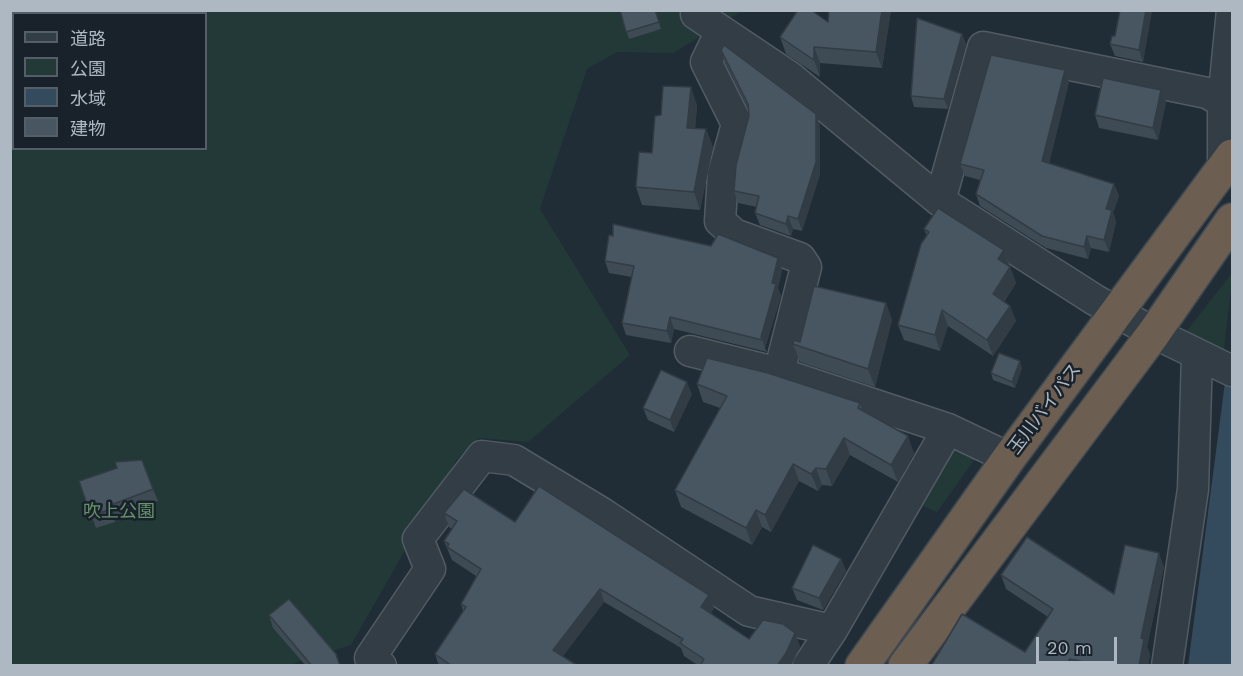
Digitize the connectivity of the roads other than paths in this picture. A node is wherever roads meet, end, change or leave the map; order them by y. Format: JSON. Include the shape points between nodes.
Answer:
{"nodes":[{"id":1,"x":1232,"y":10,"type":"edge"},
{"id":2,"x":696,"y":14,"type":"dead end"},
{"id":3,"x":721,"y":31,"type":"junction"},
{"id":4,"x":1223,"y":102,"type":"junction"},
{"id":5,"x":1228,"y":162,"type":"edge"},
{"id":6,"x":940,"y":201,"type":"junction"},
{"id":7,"x":1228,"y":227,"type":"edge"},
{"id":8,"x":1117,"y":312,"type":"junction"},
{"id":9,"x":1154,"y":333,"type":"junction"},
{"id":10,"x":690,"y":351,"type":"dead end"},
{"id":11,"x":1197,"y":355,"type":"junction"},
{"id":12,"x":1233,"y":371,"type":"edge"},
{"id":13,"x":779,"y":373,"type":"junction"},
{"id":14,"x":948,"y":429,"type":"junction"},
{"id":15,"x":1009,"y":458,"type":"junction"},
{"id":16,"x":832,"y":630,"type":"junction"},
{"id":17,"x":381,"y":666,"type":"edge"},
{"id":18,"x":808,"y":666,"type":"edge"},
{"id":19,"x":862,"y":666,"type":"edge"},
{"id":20,"x":905,"y":666,"type":"edge"},
{"id":21,"x":1167,"y":666,"type":"edge"}],
"edges":[{"from":1,"to":4,"type":"street"},
{"from":2,"to":3,"type":"street"},
{"from":3,"to":6,"type":"street","via":[[790,77]]},
{"from":3,"to":13,"type":"street","via":[[706,62],[737,123],[723,174],[720,221],[734,234],[800,258],[806,267]]},
{"from":4,"to":5,"type":"street"},
{"from":4,"to":6,"type":"street","via":[[1207,93],[983,47]]},
{"from":5,"to":8,"type":"highway","name":"玉川バイパス"},
{"from":6,"to":8,"type":"street"},
{"from":7,"to":9,"type":"highway"},
{"from":8,"to":9,"type":"street"},
{"from":8,"to":15,"type":"highway","name":"玉川バイパス"},
{"from":9,"to":11,"type":"street"},
{"from":9,"to":20,"type":"highway"},
{"from":10,"to":13,"type":"street"},
{"from":11,"to":12,"type":"street"},
{"from":11,"to":21,"type":"street","via":[[1193,489]]},
{"from":13,"to":14,"type":"street"},
{"from":14,"to":15,"type":"street"},
{"from":14,"to":16,"type":"street"},
{"from":15,"to":19,"type":"highway","name":"玉川バイパス"},
{"from":16,"to":17,"type":"street","via":[[749,611],[514,460],[482,456],[418,539],[430,569],[370,658]]},
{"from":16,"to":18,"type":"street"}]}
